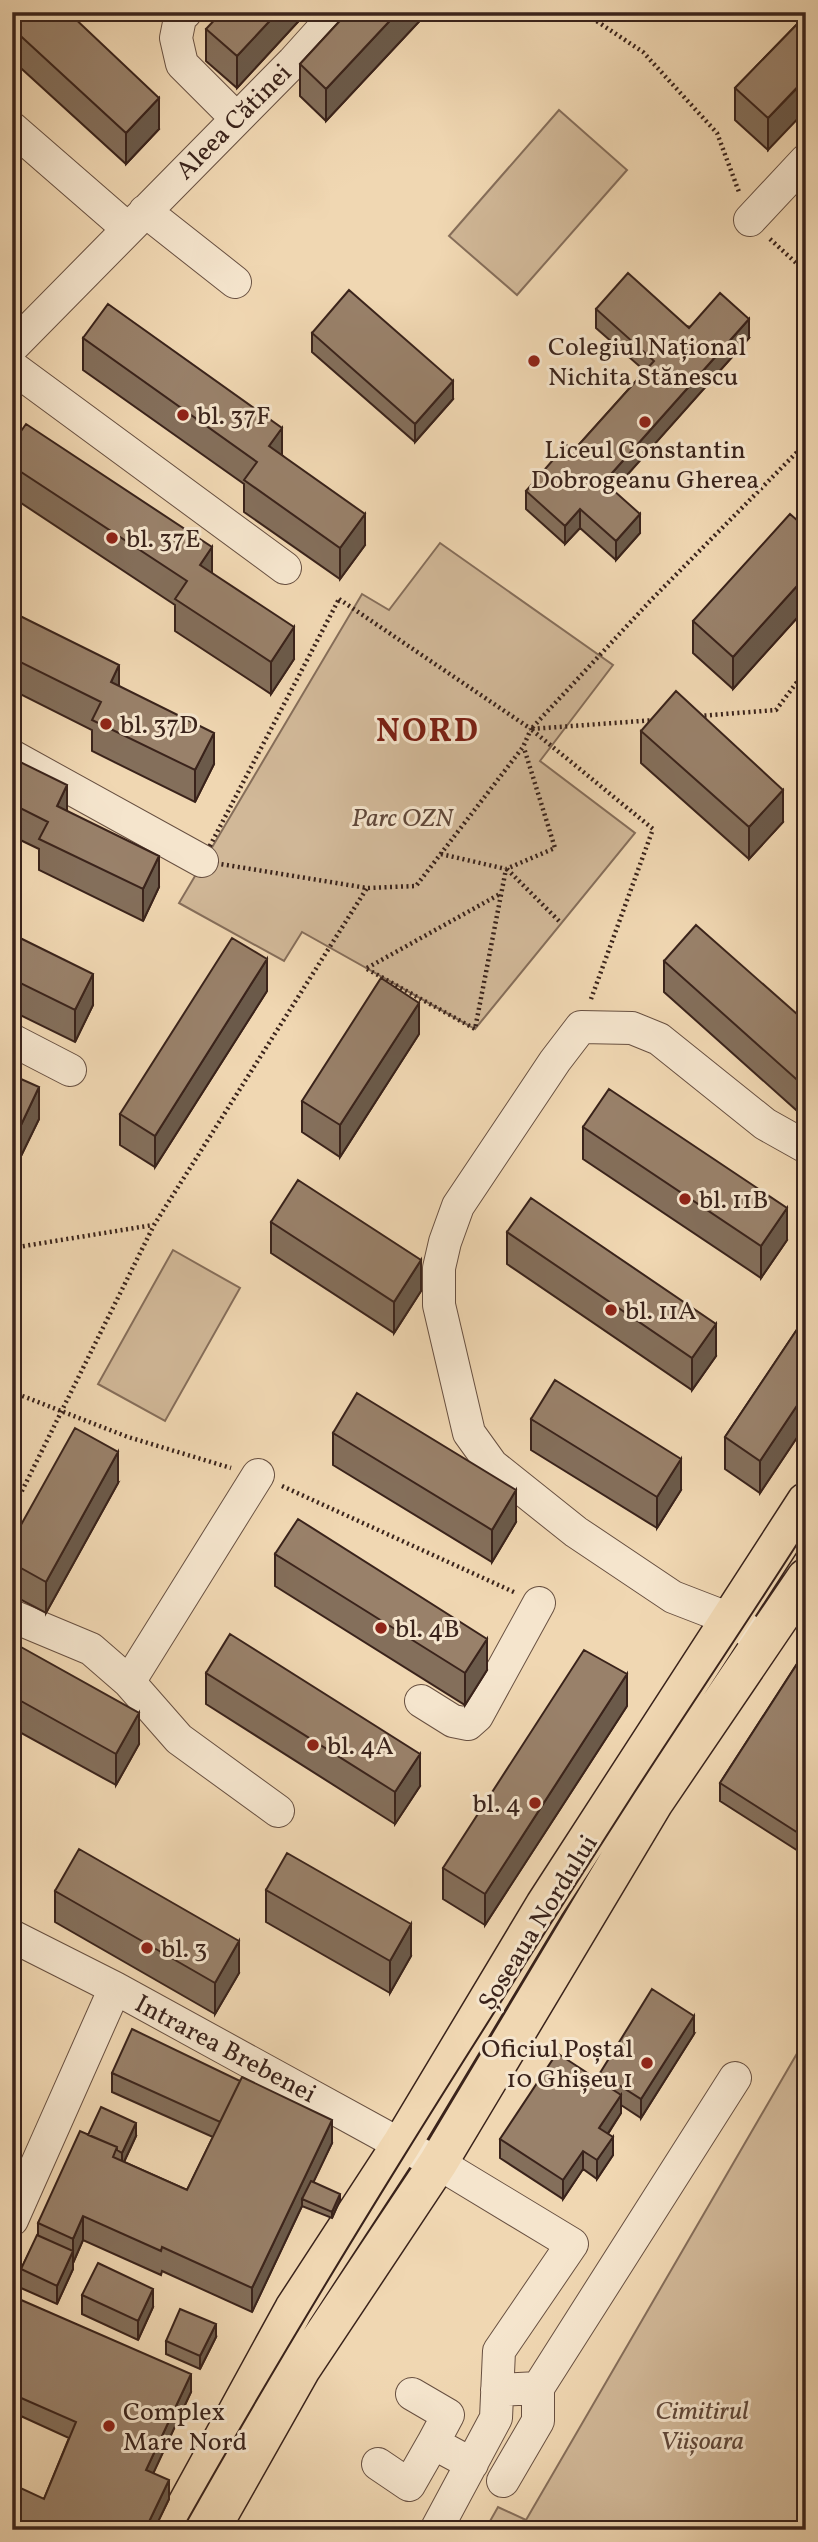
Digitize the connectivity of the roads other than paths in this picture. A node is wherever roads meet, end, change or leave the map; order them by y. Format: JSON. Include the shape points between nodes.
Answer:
{"nodes":[{"id":1,"x":186,"y":12,"type":"edge"},
{"id":2,"x":338,"y":12,"type":"edge"},
{"id":3,"x":236,"y":118,"type":"junction"},
{"id":4,"x":12,"y":128,"type":"edge"},
{"id":5,"x":806,"y":160,"type":"edge"},
{"id":6,"x":136,"y":219,"type":"junction"},
{"id":7,"x":750,"y":220,"type":"road end"},
{"id":8,"x":235,"y":282,"type":"dead end"},
{"id":9,"x":12,"y":347,"type":"edge"},
{"id":10,"x":12,"y":367,"type":"edge"},
{"id":11,"x":285,"y":568,"type":"dead end"},
{"id":12,"x":12,"y":756,"type":"edge"},
{"id":13,"x":202,"y":861,"type":"road end"},
{"id":14,"x":12,"y":1040,"type":"edge"},
{"id":15,"x":70,"y":1070,"type":"dead end"},
{"id":16,"x":806,"y":1147,"type":"edge"},
{"id":17,"x":258,"y":1475,"type":"road end"},
{"id":18,"x":806,"y":1502,"type":"edge"},
{"id":19,"x":806,"y":1578,"type":"edge"},
{"id":20,"x":539,"y":1603,"type":"road end"},
{"id":21,"x":12,"y":1616,"type":"edge"},
{"id":22,"x":730,"y":1619,"type":"junction"},
{"id":23,"x":764,"y":1640,"type":"junction"},
{"id":24,"x":129,"y":1682,"type":"junction"},
{"id":25,"x":421,"y":1701,"type":"dead end"},
{"id":26,"x":278,"y":1811,"type":"dead end"},
{"id":27,"x":12,"y":1936,"type":"edge"},
{"id":28,"x":116,"y":1988,"type":"junction"},
{"id":29,"x":735,"y":2078,"type":"dead end"},
{"id":30,"x":401,"y":2145,"type":"junction"},
{"id":31,"x":438,"y":2162,"type":"junction"},
{"id":32,"x":12,"y":2220,"type":"edge"},
{"id":33,"x":538,"y":2388,"type":"junction"},
{"id":34,"x":497,"y":2390,"type":"junction"},
{"id":35,"x":412,"y":2395,"type":"dead end"},
{"id":36,"x":433,"y":2443,"type":"junction"},
{"id":37,"x":472,"y":2463,"type":"junction"},
{"id":38,"x":378,"y":2464,"type":"dead end"},
{"id":39,"x":503,"y":2481,"type":"dead end"},
{"id":40,"x":173,"y":2530,"type":"edge"},
{"id":41,"x":211,"y":2530,"type":"edge"},
{"id":42,"x":436,"y":2530,"type":"edge"}],
"edges":[{"from":1,"to":3,"type":"street","via":[[176,38],[182,64]]},
{"from":2,"to":3,"type":"street","name":"Aleea Cătinei"},
{"from":3,"to":6,"type":"street","name":"Aleea Cătinei"},
{"from":4,"to":6,"type":"street"},
{"from":5,"to":7,"type":"street"},
{"from":6,"to":8,"type":"street"},
{"from":6,"to":9,"type":"street","name":"Aleea Cătinei"},
{"from":10,"to":11,"type":"street"},
{"from":12,"to":13,"type":"street"},
{"from":14,"to":15,"type":"street"},
{"from":16,"to":22,"type":"street","via":[[765,1124],[659,1039],[632,1028],[581,1027],[458,1206],[439,1268],[439,1305],[469,1433],[492,1465],[576,1531],[673,1597]]},
{"from":17,"to":24,"type":"street"},
{"from":18,"to":22,"type":"main road","name":"Șoseaua Nordului"},
{"from":19,"to":23,"type":"main road","name":"Șoseaua Nordului"},
{"from":20,"to":25,"type":"street","via":[[477,1716],[468,1724],[453,1721]]},
{"from":21,"to":24,"type":"street","via":[[90,1649]]},
{"from":22,"to":23,"type":"street"},
{"from":22,"to":30,"type":"main road","name":"Șoseaua Nordului","via":[[552,1894]]},
{"from":23,"to":31,"type":"main road","name":"Șoseaua Nordului","via":[[654,1802]]},
{"from":24,"to":26,"type":"street","via":[[179,1740]]},
{"from":27,"to":28,"type":"street","name":"Intrarea Brebenei"},
{"from":28,"to":30,"type":"street","name":"Intrarea Brebenei"},
{"from":28,"to":32,"type":"street"},
{"from":29,"to":33,"type":"street"},
{"from":30,"to":31,"type":"street","name":"Intrarea Brebenei"},
{"from":30,"to":40,"type":"main road","name":"Șoseaua Nordului","via":[[294,2309]]},
{"from":31,"to":34,"type":"street","name":"Intrarea Brebenei","via":[[572,2244],[499,2351]]},
{"from":31,"to":41,"type":"main road","name":"Șoseaua Nordului","via":[[301,2369]]},
{"from":33,"to":34,"type":"street"},
{"from":33,"to":39,"type":"street","via":[[538,2421]]},
{"from":34,"to":37,"type":"street","via":[[496,2418]]},
{"from":35,"to":36,"type":"street","via":[[448,2414]]},
{"from":36,"to":37,"type":"street"},
{"from":36,"to":38,"type":"street","via":[[409,2485]]},
{"from":37,"to":42,"type":"street"}]}
